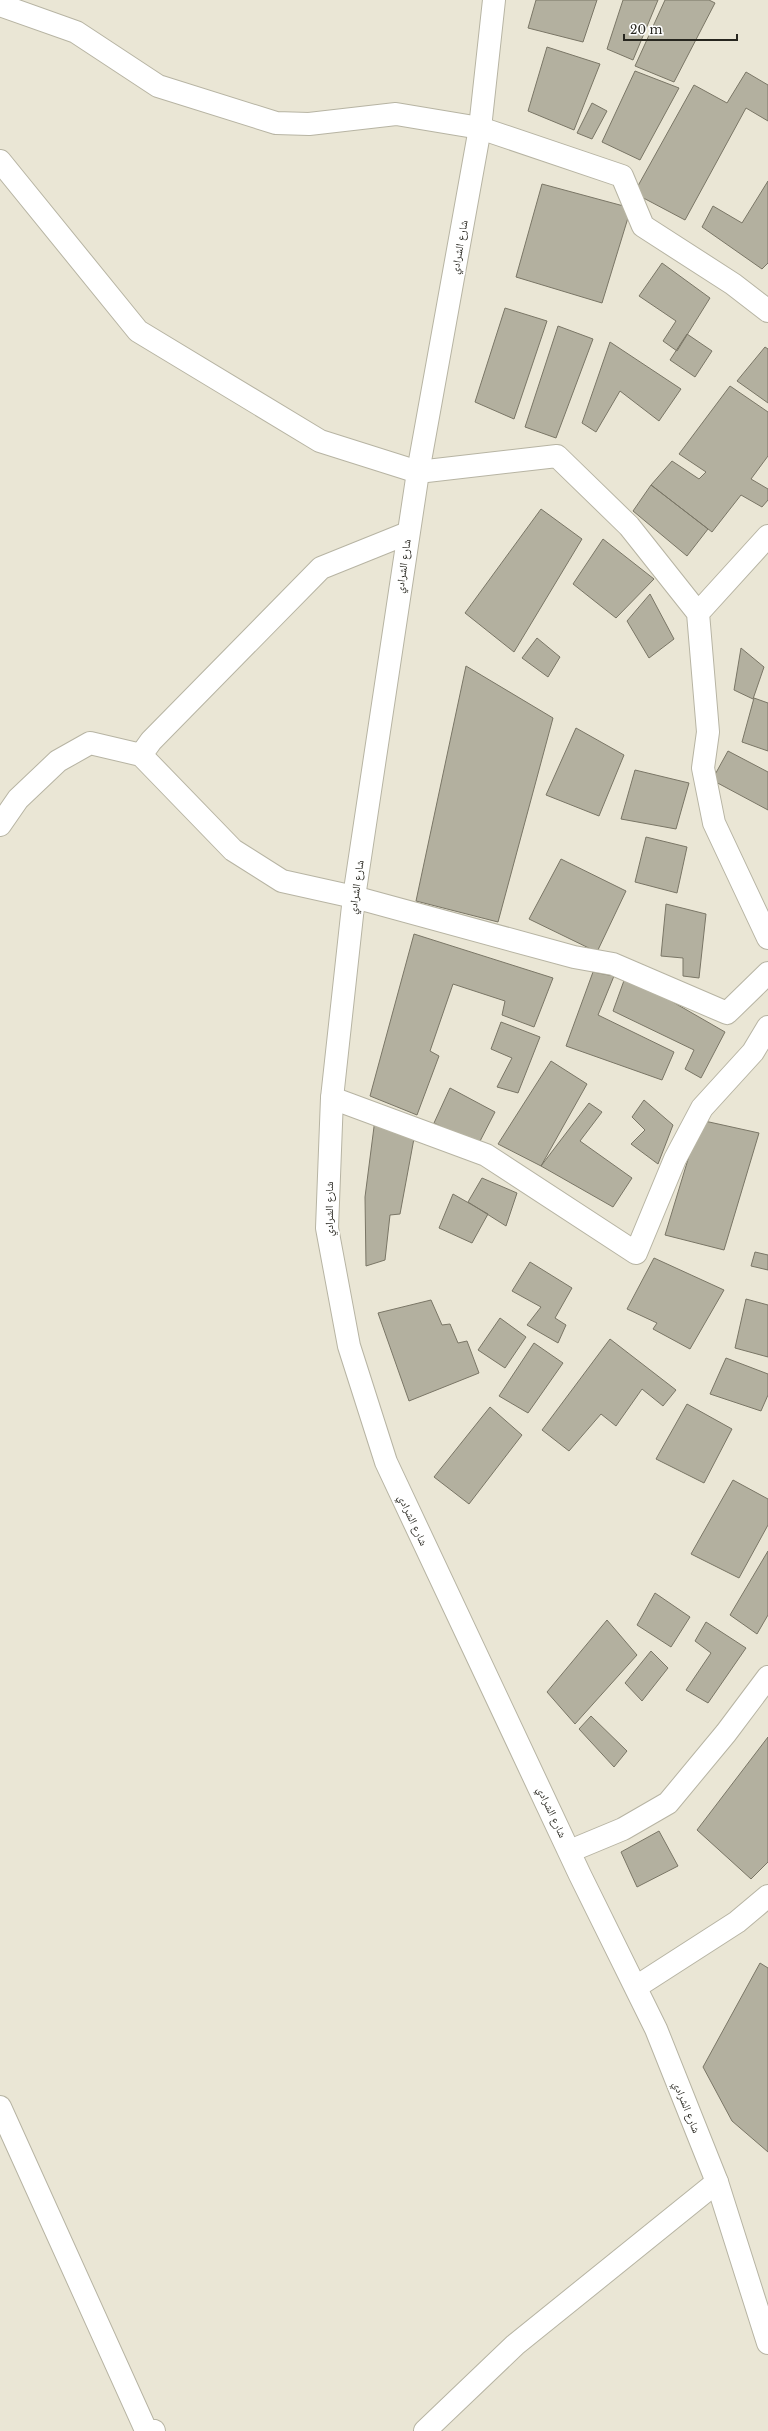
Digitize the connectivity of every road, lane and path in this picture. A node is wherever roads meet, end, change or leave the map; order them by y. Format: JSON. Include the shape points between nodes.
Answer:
{"nodes":[{"id":1,"x":494,"y":0,"type":"edge"},
{"id":2,"x":0,"y":5,"type":"edge"},
{"id":3,"x":480,"y":128,"type":"junction"},
{"id":4,"x":0,"y":160,"type":"edge"},
{"id":5,"x":768,"y":311,"type":"edge"},
{"id":6,"x":418,"y":472,"type":"junction"},
{"id":7,"x":408,"y":532,"type":"junction"},
{"id":8,"x":768,"y":536,"type":"edge"},
{"id":9,"x":698,"y":613,"type":"junction"},
{"id":10,"x":141,"y":755,"type":"junction"},
{"id":11,"x":0,"y":825,"type":"edge"},
{"id":12,"x":354,"y":897,"type":"junction"},
{"id":13,"x":768,"y":938,"type":"edge"},
{"id":14,"x":768,"y":973,"type":"edge"},
{"id":15,"x":768,"y":1027,"type":"edge"},
{"id":16,"x":332,"y":1098,"type":"junction"},
{"id":17,"x":768,"y":1677,"type":"edge"},
{"id":18,"x":570,"y":1850,"type":"junction"},
{"id":19,"x":768,"y":1896,"type":"edge"},
{"id":20,"x":636,"y":1988,"type":"junction"},
{"id":21,"x":0,"y":2107,"type":"edge"},
{"id":22,"x":717,"y":2182,"type":"junction"},
{"id":23,"x":768,"y":2343,"type":"edge"},
{"id":24,"x":154,"y":2431,"type":"edge"},
{"id":25,"x":425,"y":2431,"type":"edge"}],
"edges":[{"from":1,"to":3,"type":"street","name":"شارع الشرادي"},
{"from":2,"to":3,"type":"street","via":[[76,32],[158,86],[276,123],[309,124],[396,114]]},
{"from":3,"to":5,"type":"street","via":[[622,176],[643,226],[733,284]]},
{"from":3,"to":6,"type":"street","name":"شارع الشرادي"},
{"from":4,"to":6,"type":"street","via":[[138,331],[320,441]]},
{"from":6,"to":7,"type":"street","name":"شارع الشرادي"},
{"from":6,"to":9,"type":"street","via":[[557,456],[629,526]]},
{"from":7,"to":10,"type":"street","via":[[321,568],[151,741]]},
{"from":7,"to":12,"type":"street","name":"شارع الشرادي"},
{"from":8,"to":9,"type":"street"},
{"from":9,"to":13,"type":"street","via":[[708,732],[703,768],[714,823]]},
{"from":10,"to":11,"type":"street","via":[[90,743],[58,761],[18,800]]},
{"from":10,"to":12,"type":"street","via":[[233,850],[282,881]]},
{"from":12,"to":14,"type":"street","via":[[574,957],[612,964],[727,1014]]},
{"from":12,"to":16,"type":"street","name":"شارع الشرادي"},
{"from":15,"to":16,"type":"street","via":[[753,1052],[702,1108],[675,1159],[636,1252],[486,1155]]},
{"from":16,"to":18,"type":"street","name":"شارع الشرادي","via":[[327,1228],[348,1346],[386,1462]]},
{"from":17,"to":18,"type":"street","via":[[668,1803],[622,1829]]},
{"from":18,"to":20,"type":"street","name":"شارع الشرادي"},
{"from":19,"to":20,"type":"street","via":[[738,1922]]},
{"from":20,"to":22,"type":"street","name":"شارع الشرادي","via":[[656,2029]]},
{"from":21,"to":24,"type":"street","via":[[145,2428]]},
{"from":22,"to":23,"type":"street","name":"شارع الشرادي"},
{"from":22,"to":25,"type":"street","via":[[515,2345]]}]}
